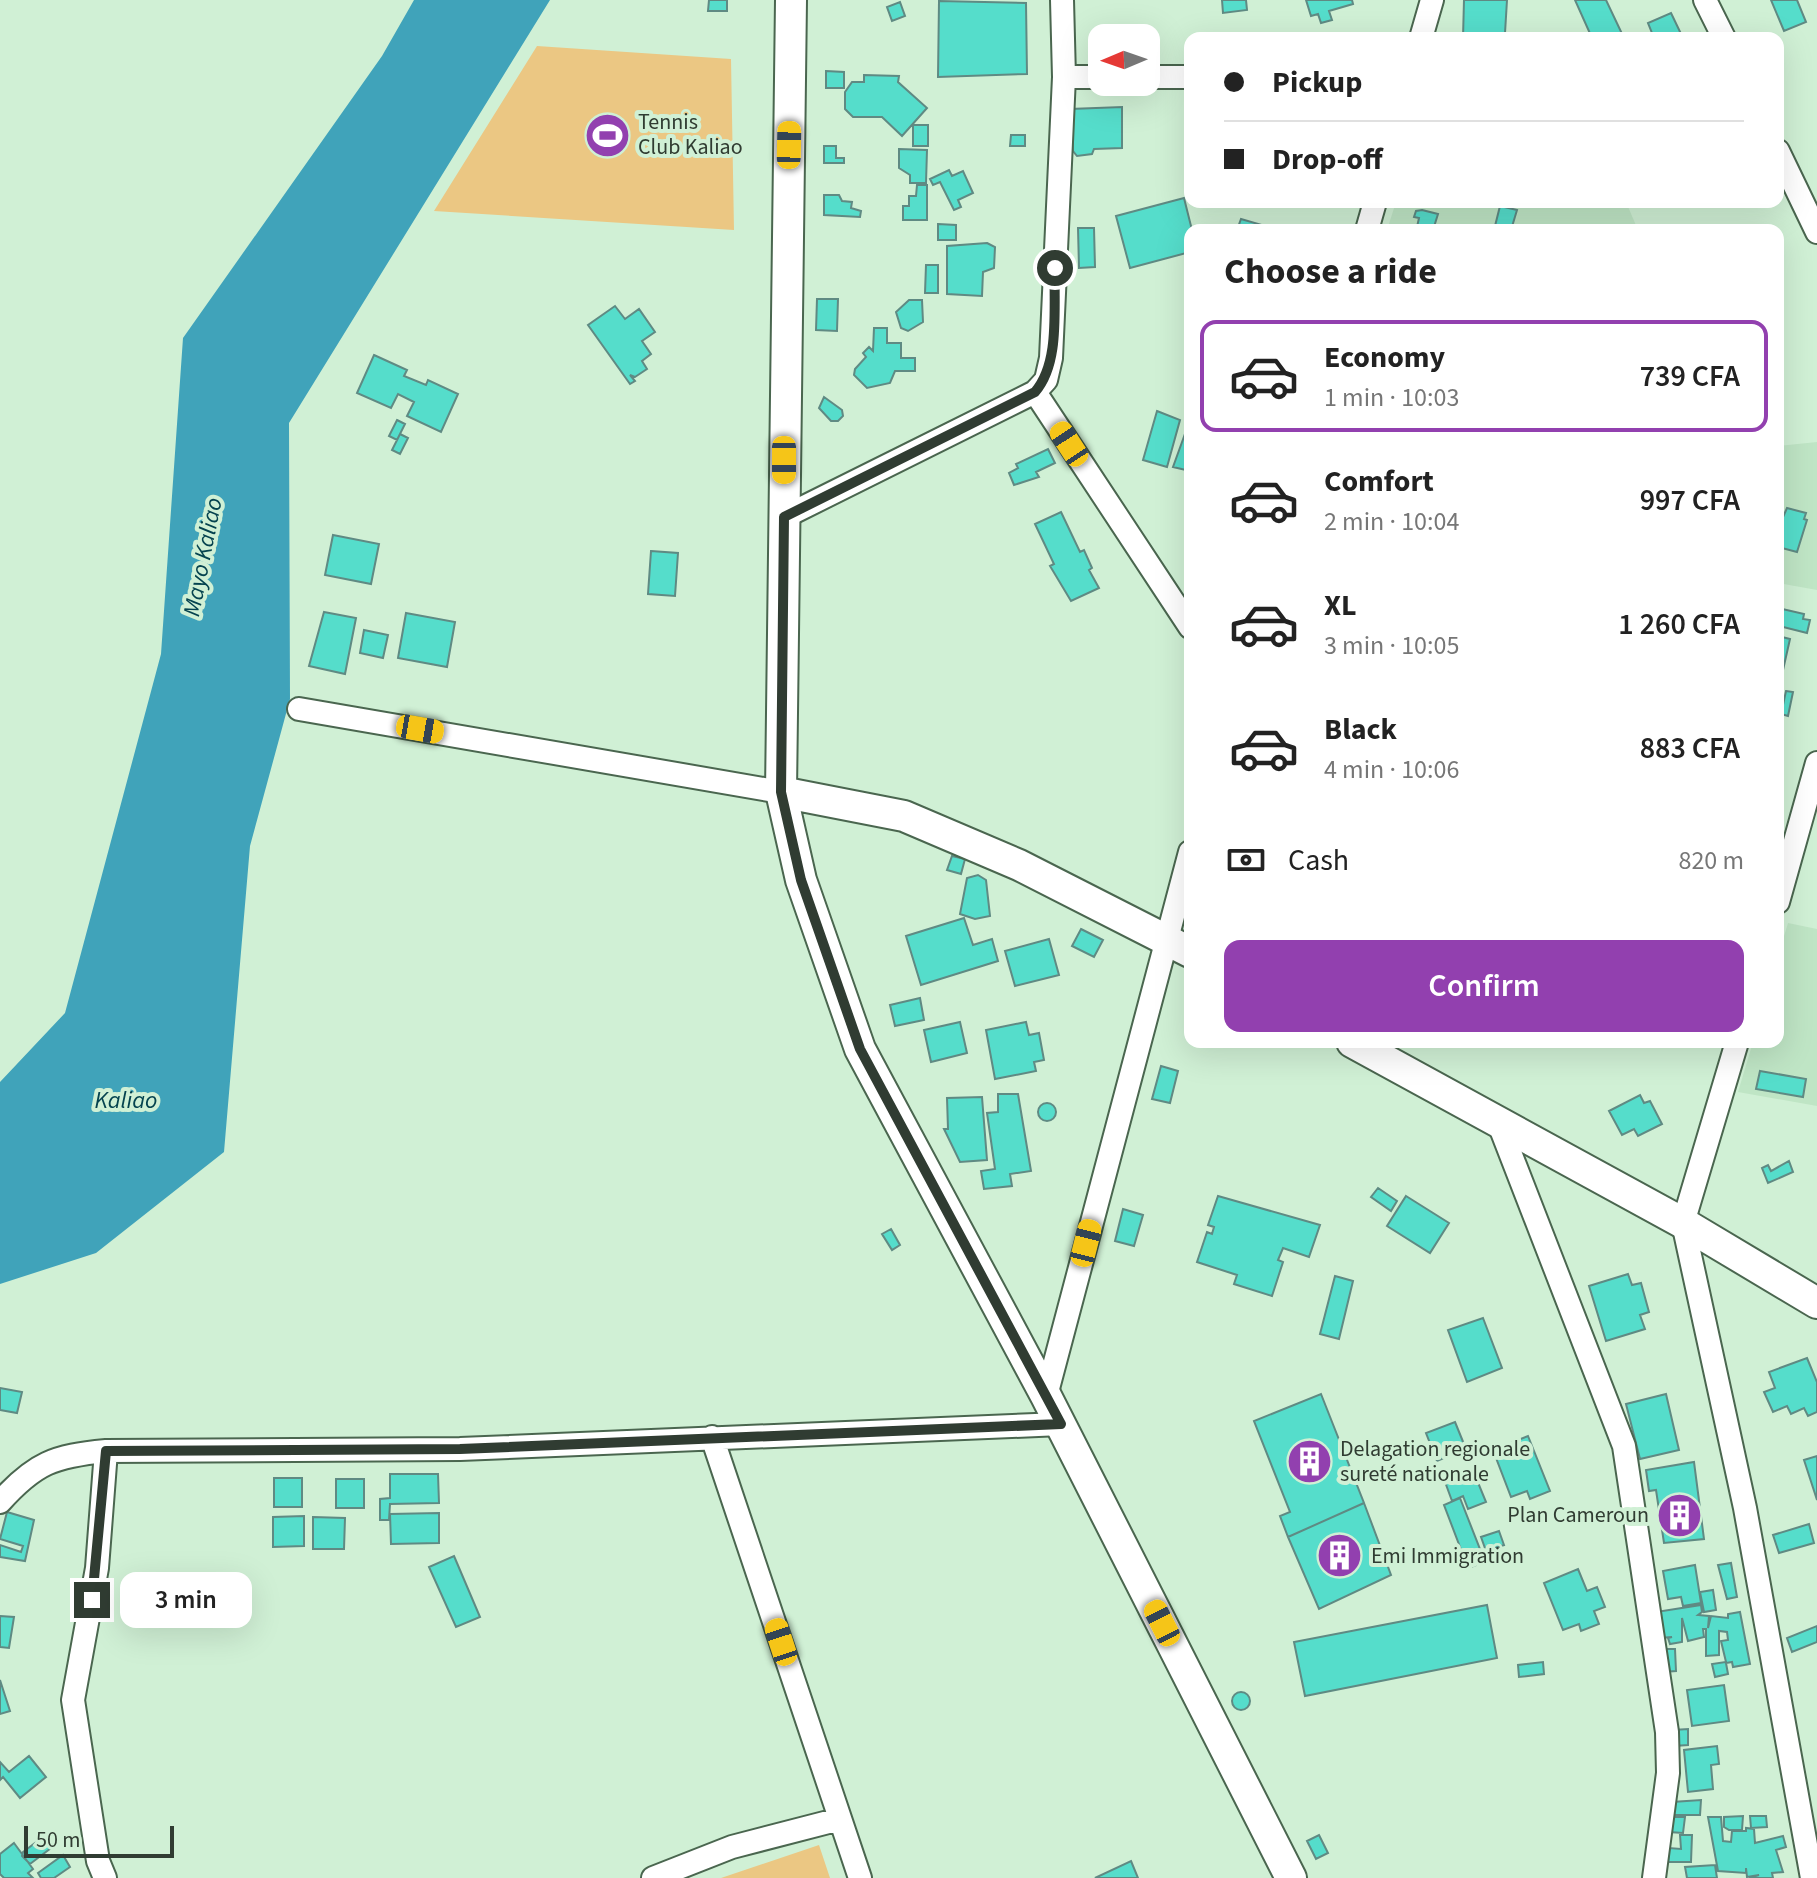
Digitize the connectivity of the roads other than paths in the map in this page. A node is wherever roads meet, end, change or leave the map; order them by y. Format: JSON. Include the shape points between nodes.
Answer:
{"nodes":[{"id":1,"x":791,"y":0,"type":"edge"},
{"id":2,"x":1062,"y":0,"type":"edge"},
{"id":3,"x":1432,"y":0,"type":"edge"},
{"id":4,"x":1705,"y":0,"type":"edge"},
{"id":5,"x":1423,"y":32,"type":"edge"},
{"id":6,"x":1721,"y":32,"type":"edge"},
{"id":7,"x":1064,"y":77,"type":"junction"},
{"id":8,"x":1088,"y":77,"type":"edge"},
{"id":9,"x":1160,"y":77,"type":"edge"},
{"id":10,"x":1184,"y":77,"type":"edge"},
{"id":11,"x":1784,"y":163,"type":"edge"},
{"id":12,"x":1817,"y":232,"type":"edge"},
{"id":13,"x":1035,"y":392,"type":"junction"},
{"id":14,"x":784,"y":517,"type":"junction"},
{"id":15,"x":1184,"y":618,"type":"edge"},
{"id":16,"x":299,"y":709,"type":"dead end"},
{"id":17,"x":1817,"y":763,"type":"edge"},
{"id":18,"x":781,"y":792,"type":"junction"},
{"id":19,"x":1784,"y":881,"type":"edge"},
{"id":20,"x":1184,"y":898,"type":"edge"},
{"id":21,"x":1178,"y":945,"type":"edge"},
{"id":22,"x":1363,"y":1048,"type":"edge"},
{"id":23,"x":1735,"y":1048,"type":"edge"},
{"id":24,"x":1499,"y":1124,"type":"junction"},
{"id":25,"x":1683,"y":1223,"type":"junction"},
{"id":26,"x":1817,"y":1303,"type":"edge"},
{"id":27,"x":1046,"y":1396,"type":"junction"},
{"id":28,"x":1061,"y":1424,"type":"junction"},
{"id":29,"x":712,"y":1437,"type":"junction"},
{"id":30,"x":106,"y":1451,"type":"junction"},
{"id":31,"x":0,"y":1502,"type":"edge"},
{"id":32,"x":840,"y":1819,"type":"junction"},
{"id":33,"x":105,"y":1878,"type":"edge"},
{"id":34,"x":653,"y":1878,"type":"edge"},
{"id":35,"x":860,"y":1878,"type":"edge"},
{"id":36,"x":1291,"y":1878,"type":"edge"},
{"id":37,"x":1654,"y":1878,"type":"edge"},
{"id":38,"x":1812,"y":1878,"type":"edge"}],
"edges":[{"from":1,"to":14,"type":"street"},
{"from":2,"to":7,"type":"street"},
{"from":3,"to":5,"type":"street"},
{"from":4,"to":6,"type":"street"},
{"from":7,"to":8,"type":"street"},
{"from":7,"to":13,"type":"street","via":[[1051,358],[1046,380]]},
{"from":9,"to":10,"type":"street"},
{"from":11,"to":12,"type":"street"},
{"from":13,"to":14,"type":"street"},
{"from":13,"to":15,"type":"street"},
{"from":14,"to":18,"type":"street"},
{"from":16,"to":18,"type":"street"},
{"from":17,"to":19,"type":"street"},
{"from":18,"to":21,"type":"street","via":[[904,816],[1019,865]]},
{"from":18,"to":27,"type":"street","via":[[801,880],[860,1049]]},
{"from":20,"to":21,"type":"street"},
{"from":21,"to":27,"type":"street"},
{"from":22,"to":24,"type":"street"},
{"from":23,"to":25,"type":"street"},
{"from":24,"to":25,"type":"street"},
{"from":24,"to":37,"type":"street","via":[[1624,1446],[1667,1732],[1668,1773]]},
{"from":25,"to":26,"type":"street"},
{"from":25,"to":38,"type":"street","via":[[1745,1508]]},
{"from":27,"to":28,"type":"street"},
{"from":28,"to":29,"type":"street"},
{"from":28,"to":36,"type":"street"},
{"from":29,"to":30,"type":"street","via":[[460,1449]]},
{"from":29,"to":32,"type":"street"},
{"from":30,"to":31,"type":"street","via":[[66,1455],[25,1474]]},
{"from":30,"to":33,"type":"street","via":[[95,1579],[73,1700]]},
{"from":32,"to":34,"type":"street","via":[[732,1847]]},
{"from":32,"to":35,"type":"street"}]}
